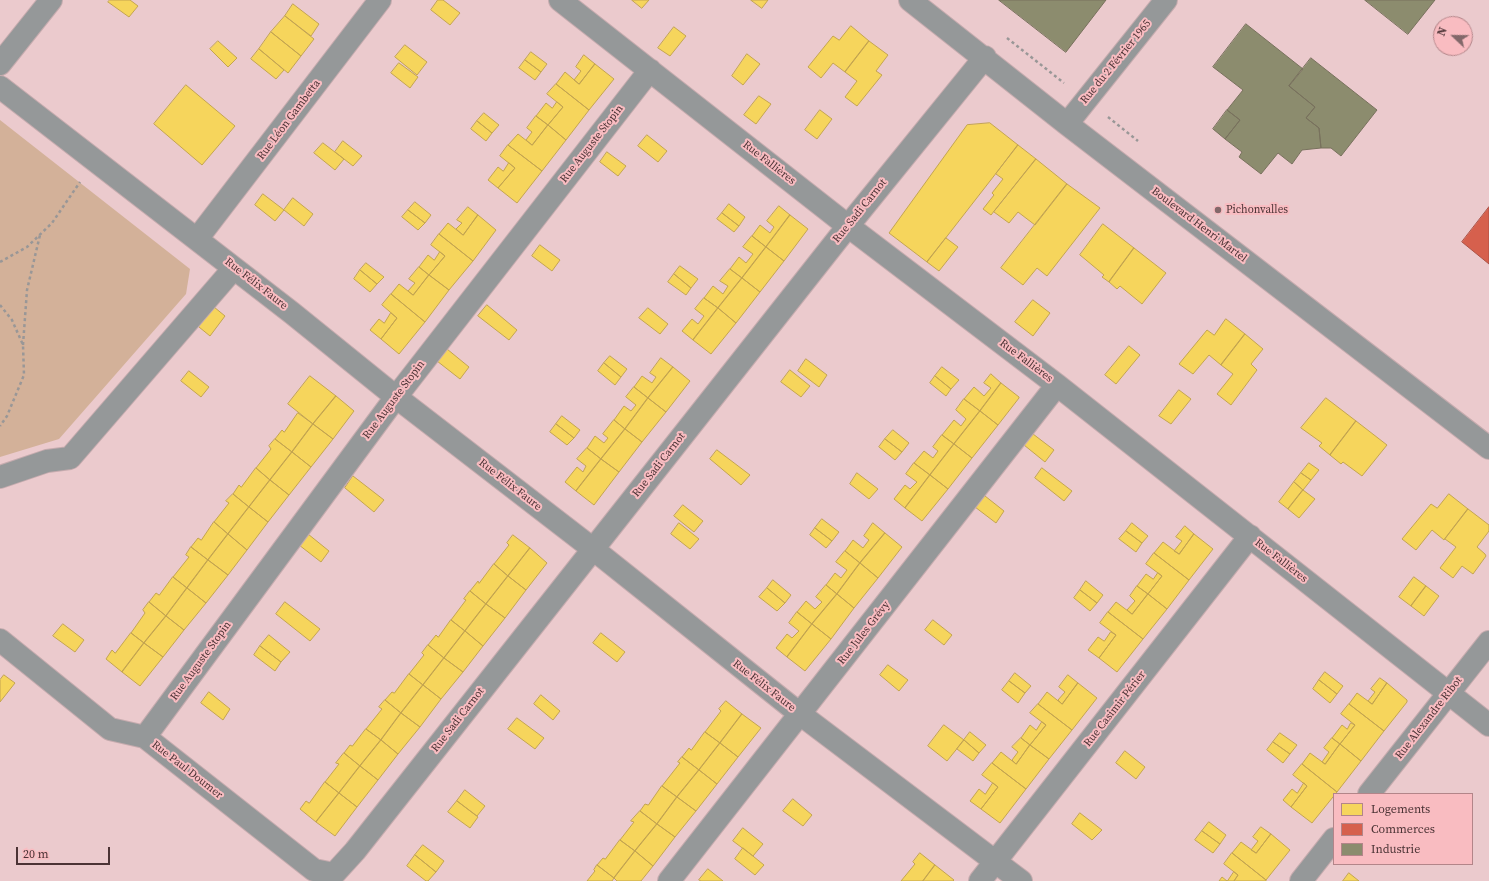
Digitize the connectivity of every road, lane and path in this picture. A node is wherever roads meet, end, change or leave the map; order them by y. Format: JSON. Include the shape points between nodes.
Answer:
{"nodes":[{"id":1,"x":51,"y":0,"type":"edge"},
{"id":2,"x":380,"y":0,"type":"edge"},
{"id":3,"x":560,"y":0,"type":"edge"},
{"id":4,"x":910,"y":0,"type":"edge"},
{"id":5,"x":1166,"y":0,"type":"edge"},
{"id":6,"x":984,"y":57,"type":"junction"},
{"id":7,"x":0,"y":64,"type":"edge"},
{"id":8,"x":650,"y":70,"type":"junction"},
{"id":9,"x":0,"y":87,"type":"edge"},
{"id":10,"x":1067,"y":124,"type":"junction"},
{"id":11,"x":95,"y":161,"type":"junction"},
{"id":12,"x":848,"y":226,"type":"junction"},
{"id":13,"x":40,"y":234,"type":"junction"},
{"id":14,"x":197,"y":240,"type":"junction"},
{"id":15,"x":0,"y":262,"type":"edge"},
{"id":16,"x":234,"y":268,"type":"junction"},
{"id":17,"x":0,"y":305,"type":"edge"},
{"id":18,"x":23,"y":345,"type":"junction"},
{"id":19,"x":1057,"y":385,"type":"junction"},
{"id":20,"x":396,"y":397,"type":"junction"},
{"id":21,"x":0,"y":426,"type":"edge"},
{"id":22,"x":1489,"y":448,"type":"edge"},
{"id":23,"x":0,"y":477,"type":"edge"},
{"id":24,"x":1250,"y":536,"type":"junction"},
{"id":25,"x":593,"y":549,"type":"junction"},
{"id":26,"x":0,"y":640,"type":"edge"},
{"id":27,"x":1489,"y":642,"type":"edge"},
{"id":28,"x":1448,"y":693,"type":"junction"},
{"id":29,"x":800,"y":714,"type":"junction"},
{"id":30,"x":1489,"y":725,"type":"edge"},
{"id":31,"x":145,"y":737,"type":"junction"},
{"id":32,"x":1370,"y":793,"type":"edge"},
{"id":33,"x":1333,"y":840,"type":"edge"},
{"id":34,"x":996,"y":861,"type":"junction"},
{"id":35,"x":334,"y":874,"type":"joint"},
{"id":36,"x":669,"y":881,"type":"edge"},
{"id":37,"x":980,"y":881,"type":"edge"},
{"id":38,"x":1021,"y":881,"type":"edge"},
{"id":39,"x":1301,"y":881,"type":"edge"}],
"edges":[{"from":1,"to":7,"type":"street"},
{"from":2,"to":14,"type":"street","name":"Rue Léon Gambetta"},
{"from":3,"to":8,"type":"street","name":"Rue Fallières"},
{"from":4,"to":6,"type":"street","name":"Boulevard Henri Martel"},
{"from":5,"to":10,"type":"street","name":"Rue du 2 Février 1965"},
{"from":6,"to":10,"type":"street","name":"Boulevard Henri Martel"},
{"from":6,"to":12,"type":"street","name":"Rue Sadi Carnot"},
{"from":8,"to":12,"type":"street","name":"Rue Fallières"},
{"from":8,"to":20,"type":"street","name":"Rue Auguste Stopin"},
{"from":9,"to":11,"type":"street","name":"Rue Félix Faure"},
{"from":10,"to":22,"type":"street","name":"Boulevard Henri Martel"},
{"from":11,"to":13,"type":"path","via":[[52,222]]},
{"from":11,"to":14,"type":"street","name":"Rue Félix Faure"},
{"from":12,"to":19,"type":"street","name":"Rue Fallières"},
{"from":12,"to":25,"type":"street","name":"Rue Sadi Carnot"},
{"from":13,"to":15,"type":"path","via":[[27,247]]},
{"from":13,"to":18,"type":"path","via":[[27,290]]},
{"from":14,"to":16,"type":"street","name":"Rue Félix Faure"},
{"from":16,"to":20,"type":"street","name":"Rue Félix Faure"},
{"from":16,"to":23,"type":"street","via":[[70,458],[47,461]]},
{"from":17,"to":18,"type":"path","via":[[12,320]]},
{"from":18,"to":21,"type":"path","via":[[24,375],[8,416]]},
{"from":19,"to":24,"type":"street","name":"Rue Fallières"},
{"from":19,"to":29,"type":"street","name":"Rue Jules Grévy"},
{"from":20,"to":25,"type":"street","name":"Rue Félix Faure"},
{"from":20,"to":31,"type":"street","name":"Rue Auguste Stopin"},
{"from":24,"to":28,"type":"street","name":"Rue Fallières"},
{"from":24,"to":34,"type":"street","name":"Rue Casimir Périer"},
{"from":25,"to":29,"type":"street","name":"Rue Félix Faure"},
{"from":25,"to":35,"type":"street","name":"Rue Sadi Carnot","via":[[355,851]]},
{"from":26,"to":31,"type":"street","name":"Rue Paul Doumer","via":[[110,730]]},
{"from":27,"to":28,"type":"street","name":"Rue Alexandre Ribot"},
{"from":28,"to":30,"type":"street","name":"Rue Fallières"},
{"from":28,"to":32,"type":"street","name":"Rue Alexandre Ribot"},
{"from":29,"to":34,"type":"street","name":"Rue Félix Faure"},
{"from":29,"to":36,"type":"street","name":"Rue Jules Grévy"},
{"from":31,"to":35,"type":"street","name":"Rue Paul Doumer","via":[[314,870]]},
{"from":33,"to":39,"type":"street"},
{"from":34,"to":37,"type":"street","name":"Rue Casimir Périer"},
{"from":34,"to":38,"type":"street","name":"Rue Félix Faure"}]}
